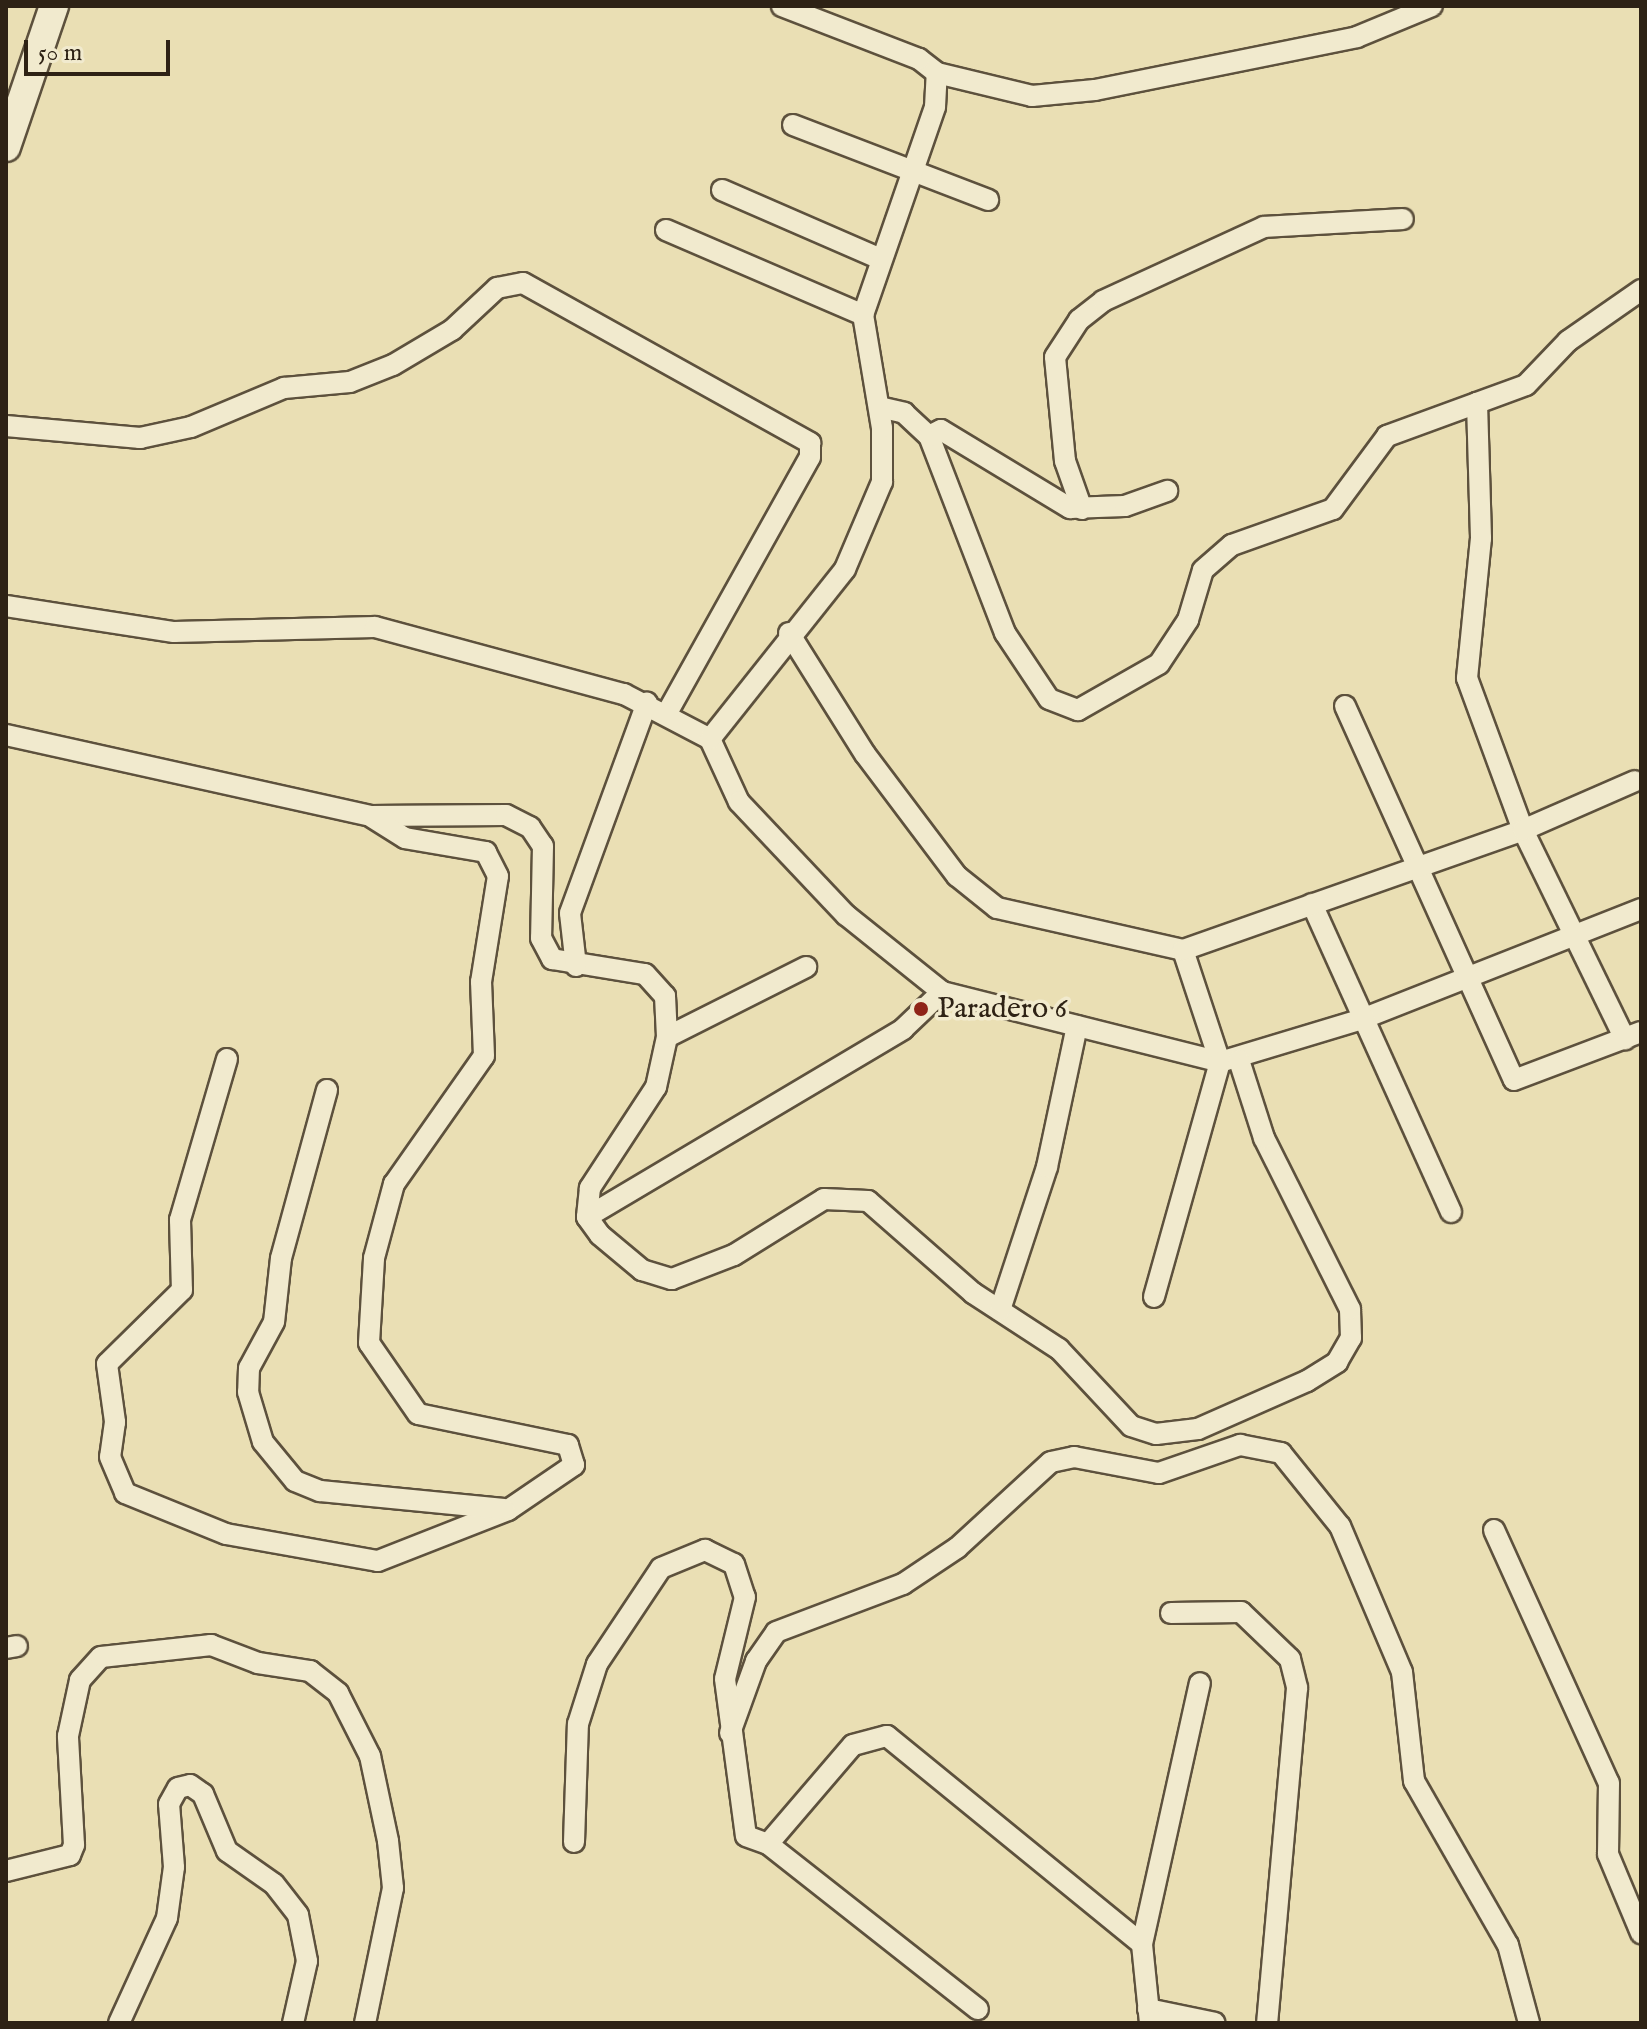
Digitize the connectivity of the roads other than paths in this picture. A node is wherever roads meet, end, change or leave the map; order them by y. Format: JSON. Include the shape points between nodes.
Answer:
{"nodes":[{"id":1,"x":54,"y":6,"type":"edge"},
{"id":2,"x":782,"y":6,"type":"edge"},
{"id":3,"x":1432,"y":6,"type":"edge"},
{"id":4,"x":937,"y":73,"type":"junction"},
{"id":5,"x":793,"y":125,"type":"dead end"},
{"id":6,"x":6,"y":147,"type":"edge"},
{"id":7,"x":909,"y":175,"type":"junction"},
{"id":8,"x":722,"y":190,"type":"dead end"},
{"id":9,"x":988,"y":200,"type":"dead end"},
{"id":10,"x":1403,"y":219,"type":"dead end"},
{"id":11,"x":666,"y":230,"type":"dead end"},
{"id":12,"x":881,"y":259,"type":"junction"},
{"id":13,"x":1641,"y":290,"type":"edge"},
{"id":14,"x":863,"y":315,"type":"junction"},
{"id":15,"x":1477,"y":403,"type":"junction"},
{"id":16,"x":879,"y":407,"type":"junction"},
{"id":17,"x":6,"y":426,"type":"edge"},
{"id":18,"x":929,"y":436,"type":"junction"},
{"id":19,"x":1167,"y":491,"type":"dead end"},
{"id":20,"x":1082,"y":509,"type":"junction"},
{"id":21,"x":6,"y":606,"type":"edge"},
{"id":22,"x":789,"y":633,"type":"junction"},
{"id":23,"x":647,"y":703,"type":"junction"},
{"id":24,"x":1345,"y":706,"type":"dead end"},
{"id":25,"x":668,"y":711,"type":"junction"},
{"id":26,"x":6,"y":735,"type":"edge"},
{"id":27,"x":710,"y":739,"type":"junction"},
{"id":28,"x":1635,"y":781,"type":"dead end"},
{"id":29,"x":370,"y":816,"type":"junction"},
{"id":30,"x":1523,"y":830,"type":"junction"},
{"id":31,"x":1419,"y":865,"type":"junction"},
{"id":32,"x":1312,"y":904,"type":"junction"},
{"id":33,"x":1641,"y":909,"type":"edge"},
{"id":34,"x":1575,"y":938,"type":"junction"},
{"id":35,"x":1183,"y":950,"type":"junction"},
{"id":36,"x":576,"y":966,"type":"junction"},
{"id":37,"x":806,"y":967,"type":"dead end"},
{"id":38,"x":1469,"y":978,"type":"junction"},
{"id":39,"x":942,"y":992,"type":"junction"},
{"id":40,"x":1362,"y":1019,"type":"junction"},
{"id":41,"x":1077,"y":1026,"type":"junction"},
{"id":42,"x":1633,"y":1036,"type":"edge"},
{"id":43,"x":667,"y":1037,"type":"junction"},
{"id":44,"x":227,"y":1059,"type":"dead end"},
{"id":45,"x":1229,"y":1061,"type":"junction"},
{"id":46,"x":327,"y":1090,"type":"dead end"},
{"id":47,"x":1451,"y":1212,"type":"dead end"},
{"id":48,"x":587,"y":1217,"type":"junction"},
{"id":49,"x":1154,"y":1297,"type":"dead end"},
{"id":50,"x":1000,"y":1310,"type":"junction"},
{"id":51,"x":508,"y":1510,"type":"junction"},
{"id":52,"x":1494,"y":1530,"type":"dead end"},
{"id":53,"x":1171,"y":1613,"type":"dead end"},
{"id":54,"x":1200,"y":1683,"type":"dead end"},
{"id":55,"x":730,"y":1733,"type":"junction"},
{"id":56,"x":574,"y":1842,"type":"dead end"},
{"id":57,"x":768,"y":1844,"type":"junction"},
{"id":58,"x":6,"y":1871,"type":"edge"},
{"id":59,"x":1641,"y":1933,"type":"edge"},
{"id":60,"x":1142,"y":1944,"type":"junction"},
{"id":61,"x":978,"y":2009,"type":"dead end"},
{"id":62,"x":1149,"y":2016,"type":"edge"},
{"id":63,"x":119,"y":2023,"type":"edge"},
{"id":64,"x":293,"y":2023,"type":"edge"},
{"id":65,"x":365,"y":2023,"type":"edge"},
{"id":66,"x":1215,"y":2023,"type":"edge"},
{"id":67,"x":1267,"y":2023,"type":"edge"},
{"id":68,"x":1529,"y":2023,"type":"edge"}],
"edges":[{"from":1,"to":6,"type":"street"},
{"from":2,"to":4,"type":"street"},
{"from":3,"to":4,"type":"street","via":[[1357,37],[1095,90],[1032,96]]},
{"from":4,"to":7,"type":"street","via":[[935,107]]},
{"from":5,"to":7,"type":"street"},
{"from":7,"to":9,"type":"street"},
{"from":7,"to":12,"type":"street"},
{"from":8,"to":12,"type":"street"},
{"from":10,"to":20,"type":"street","via":[[1264,227],[1103,301],[1079,320],[1055,357],[1063,450]]},
{"from":11,"to":14,"type":"street"},
{"from":12,"to":14,"type":"street"},
{"from":13,"to":15,"type":"street","via":[[1568,341],[1526,385]]},
{"from":14,"to":16,"type":"street"},
{"from":15,"to":18,"type":"street","via":[[1387,436],[1333,509],[1267,527],[1232,545],[1203,570],[1188,620],[1159,664],[1078,710],[1049,699],[1005,633]]},
{"from":15,"to":30,"type":"street","via":[[1481,538],[1465,666]]},
{"from":16,"to":18,"type":"street","via":[[904,413]]},
{"from":16,"to":22,"type":"street","via":[[882,482],[845,569]]},
{"from":17,"to":25,"type":"street","via":[[140,438],[191,427],[284,388],[350,382],[393,365],[452,330],[497,288],[523,283],[810,443],[810,457]]},
{"from":18,"to":20,"type":"street","via":[[941,430],[1047,499]]},
{"from":19,"to":20,"type":"street","via":[[1125,506]]},
{"from":21,"to":23,"type":"street","via":[[174,632],[375,627]]},
{"from":22,"to":27,"type":"street"},
{"from":22,"to":35,"type":"street","via":[[865,754],[957,876],[997,908]]},
{"from":23,"to":25,"type":"street"},
{"from":23,"to":36,"type":"street","via":[[570,913]]},
{"from":24,"to":31,"type":"street"},
{"from":25,"to":27,"type":"street"},
{"from":26,"to":29,"type":"street"},
{"from":27,"to":39,"type":"street","via":[[739,802],[846,915]]},
{"from":28,"to":30,"type":"street"},
{"from":29,"to":36,"type":"street","via":[[506,815],[530,827],[543,846],[545,949]]},
{"from":29,"to":51,"type":"street","via":[[405,838],[495,860],[481,982],[484,1056],[394,1184],[368,1312],[369,1343],[418,1414],[568,1445],[576,1453],[574,1465]]},
{"from":30,"to":31,"type":"street"},
{"from":30,"to":34,"type":"street"},
{"from":31,"to":32,"type":"street"},
{"from":31,"to":38,"type":"street"},
{"from":32,"to":35,"type":"street"},
{"from":32,"to":40,"type":"street"},
{"from":33,"to":34,"type":"street"},
{"from":34,"to":38,"type":"street"},
{"from":34,"to":42,"type":"street"},
{"from":35,"to":45,"type":"street"},
{"from":36,"to":43,"type":"street","via":[[645,974],[665,996]]},
{"from":37,"to":43,"type":"street"},
{"from":38,"to":40,"type":"street"},
{"from":38,"to":42,"type":"street","via":[[1514,1080]]},
{"from":39,"to":41,"type":"street"},
{"from":39,"to":48,"type":"street","via":[[903,1029]]},
{"from":40,"to":45,"type":"street"},
{"from":40,"to":47,"type":"street"},
{"from":41,"to":45,"type":"street"},
{"from":41,"to":50,"type":"street","via":[[1047,1167]]},
{"from":43,"to":48,"type":"street","via":[[656,1087],[590,1188]]},
{"from":44,"to":51,"type":"street","via":[[180,1220],[182,1290],[107,1364],[115,1422],[110,1457],[125,1493],[226,1534],[355,1561],[399,1554]]},
{"from":45,"to":49,"type":"street"},
{"from":45,"to":50,"type":"street","via":[[1350,1309],[1351,1338],[1337,1362],[1198,1429],[1156,1434],[1131,1426],[1059,1349]]},
{"from":46,"to":51,"type":"street","via":[[281,1258],[274,1322],[249,1368],[248,1392],[263,1442],[295,1481],[320,1491]]},
{"from":48,"to":50,"type":"street","via":[[631,1263],[672,1279],[734,1255],[824,1199],[848,1196],[868,1201]]},
{"from":52,"to":59,"type":"street","via":[[1609,1783],[1608,1854]]},
{"from":53,"to":67,"type":"street","via":[[1241,1612],[1290,1659],[1297,1688]]},
{"from":54,"to":60,"type":"street"},
{"from":55,"to":56,"type":"street","via":[[725,1679],[745,1597],[742,1578],[724,1554],[687,1552],[661,1568],[597,1664],[578,1724]]},
{"from":55,"to":57,"type":"street","via":[[741,1825],[753,1842]]},
{"from":55,"to":68,"type":"street","via":[[756,1661],[776,1632],[903,1584],[957,1548],[1040,1468],[1074,1457],[1159,1473],[1240,1445],[1281,1453],[1340,1526],[1402,1672],[1414,1781],[1508,1945]]},
{"from":57,"to":60,"type":"street","via":[[853,1745],[887,1736]]},
{"from":57,"to":61,"type":"street"},
{"from":58,"to":65,"type":"street","via":[[70,1855],[74,1845],[68,1736],[80,1680],[101,1657],[211,1645],[258,1663],[310,1671],[338,1693],[370,1756],[388,1841],[393,1888]]},
{"from":60,"to":62,"type":"street"},
{"from":62,"to":66,"type":"street"},
{"from":63,"to":64,"type":"street","via":[[167,1918],[174,1867],[169,1804],[178,1788],[190,1785],[203,1794],[227,1851],[274,1884],[298,1915],[307,1961]]}]}
